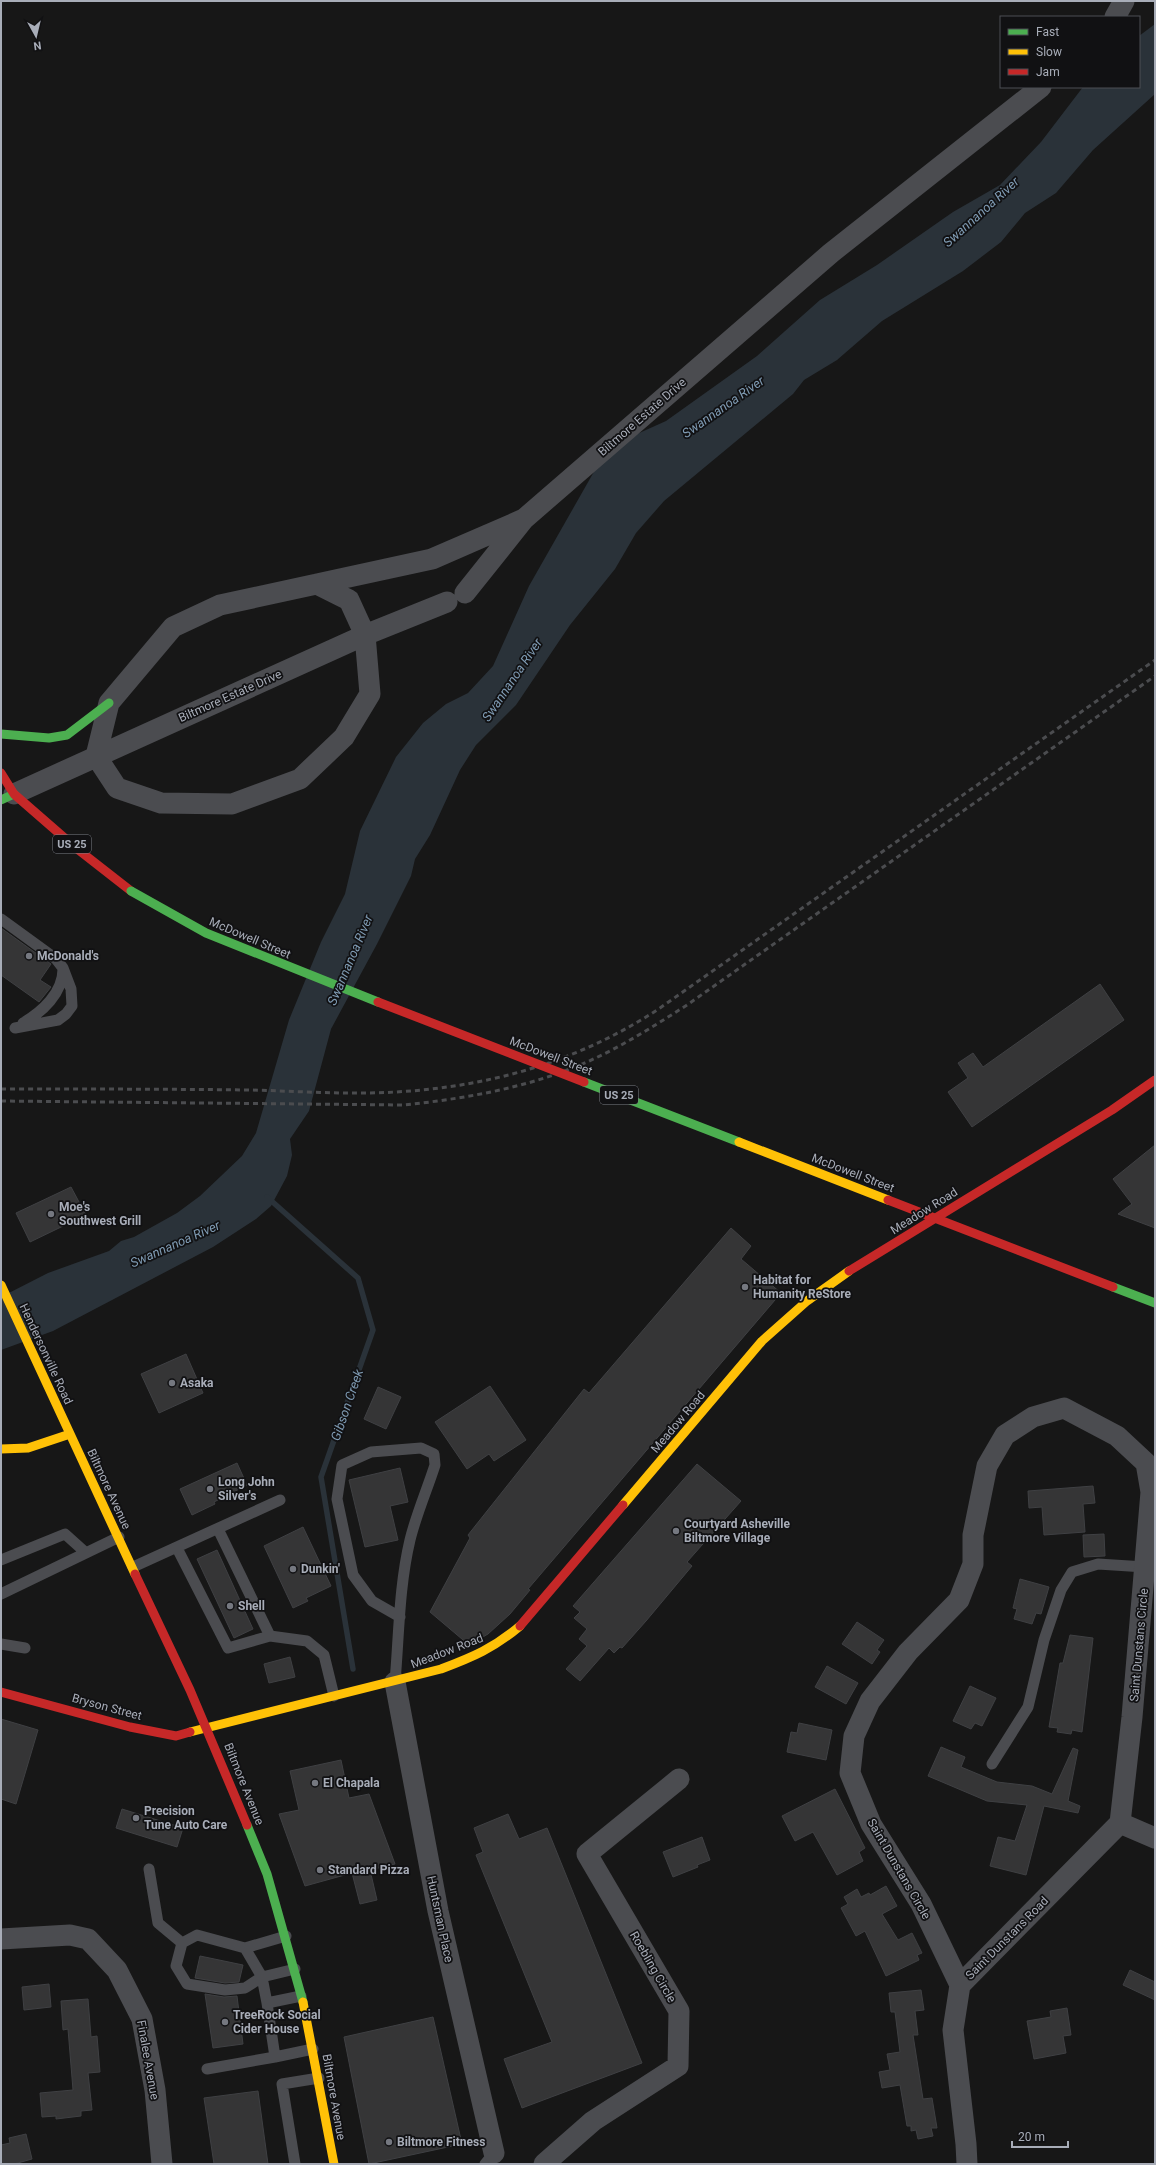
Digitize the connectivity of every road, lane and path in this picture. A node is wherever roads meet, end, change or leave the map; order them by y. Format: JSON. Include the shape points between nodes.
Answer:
{"nodes":[{"id":1,"x":1124,"y":1,"type":"edge"},
{"id":2,"x":1116,"y":16,"type":"edge"},
{"id":3,"x":1040,"y":88,"type":"edge"},
{"id":4,"x":524,"y":520,"type":"junction"},
{"id":5,"x":317,"y":584,"type":"junction"},
{"id":6,"x":365,"y":636,"type":"junction"},
{"id":7,"x":109,"y":703,"type":"junction"},
{"id":8,"x":1,"y":734,"type":"edge"},
{"id":9,"x":96,"y":756,"type":"junction"},
{"id":10,"x":1,"y":773,"type":"edge"},
{"id":11,"x":8,"y":797,"type":"edge"},
{"id":12,"x":1,"y":919,"type":"edge"},
{"id":13,"x":63,"y":968,"type":"junction"},
{"id":14,"x":1155,"y":1080,"type":"edge"},
{"id":15,"x":1,"y":1285,"type":"edge"},
{"id":16,"x":1155,"y":1303,"type":"edge"},
{"id":17,"x":70,"y":1434,"type":"junction"},
{"id":18,"x":1,"y":1449,"type":"edge"},
{"id":19,"x":280,"y":1500,"type":"dead end"},
{"id":20,"x":218,"y":1530,"type":"junction"},
{"id":21,"x":118,"y":1537,"type":"junction"},
{"id":22,"x":177,"y":1548,"type":"junction"},
{"id":23,"x":85,"y":1552,"type":"junction"},
{"id":24,"x":1,"y":1560,"type":"edge"},
{"id":25,"x":133,"y":1567,"type":"junction"},
{"id":26,"x":1145,"y":1567,"type":"junction"},
{"id":27,"x":1,"y":1594,"type":"edge"},
{"id":28,"x":400,"y":1617,"type":"junction"},
{"id":29,"x":270,"y":1636,"type":"junction"},
{"id":30,"x":1,"y":1644,"type":"edge"},
{"id":31,"x":25,"y":1648,"type":"dead end"},
{"id":32,"x":395,"y":1682,"type":"junction"},
{"id":33,"x":1,"y":1692,"type":"edge"},
{"id":34,"x":334,"y":1696,"type":"junction"},
{"id":35,"x":207,"y":1727,"type":"junction"},
{"id":36,"x":992,"y":1764,"type":"dead end"},
{"id":37,"x":678,"y":1779,"type":"dead end"},
{"id":38,"x":1120,"y":1823,"type":"junction"},
{"id":39,"x":1155,"y":1838,"type":"edge"},
{"id":40,"x":149,"y":1869,"type":"dead end"},
{"id":41,"x":286,"y":1936,"type":"junction"},
{"id":42,"x":1,"y":1938,"type":"edge"},
{"id":43,"x":182,"y":1943,"type":"junction"},
{"id":44,"x":245,"y":1948,"type":"junction"},
{"id":45,"x":295,"y":1969,"type":"junction"},
{"id":46,"x":262,"y":1977,"type":"junction"},
{"id":47,"x":960,"y":1985,"type":"junction"},
{"id":48,"x":302,"y":1996,"type":"junction"},
{"id":49,"x":267,"y":2003,"type":"junction"},
{"id":50,"x":313,"y":2049,"type":"junction"},
{"id":51,"x":276,"y":2057,"type":"junction"},
{"id":52,"x":207,"y":2070,"type":"dead end"},
{"id":53,"x":319,"y":2078,"type":"junction"},
{"id":54,"x":489,"y":2159,"type":"edge"},
{"id":55,"x":162,"y":2164,"type":"edge"},
{"id":56,"x":296,"y":2164,"type":"edge"},
{"id":57,"x":334,"y":2164,"type":"edge"},
{"id":58,"x":544,"y":2164,"type":"edge"},
{"id":59,"x":967,"y":2164,"type":"edge"}],
"edges":[{"from":1,"to":2,"type":"street"},
{"from":3,"to":4,"type":"street","name":"Biltmore Estate Drive","via":[[831,253]]},
{"from":4,"to":5,"type":"street","via":[[432,559]]},
{"from":4,"to":6,"type":"street","name":"Biltmore Estate Drive","via":[[456,598]]},
{"from":5,"to":6,"type":"street","via":[[349,600]]},
{"from":5,"to":7,"type":"street","via":[[220,605],[173,627]]},
{"from":6,"to":9,"type":"street","name":"Biltmore Estate Drive"},
{"from":6,"to":9,"type":"street","via":[[370,694],[344,737],[300,779],[232,804],[161,802],[117,788]]},
{"from":7,"to":8,"type":"main road","via":[[67,735],[49,738]]},
{"from":7,"to":9,"type":"street"},
{"from":9,"to":11,"type":"street","name":"Biltmore Estate Drive"},
{"from":10,"to":11,"type":"main road","number":"US 25"},
{"from":11,"to":16,"type":"main road","name":"McDowell Street","number":"US 25","bridge":true,"via":[[131,891],[206,932],[276,963]]},
{"from":12,"to":13,"type":"lane","via":[[56,959]]},
{"from":13,"to":13,"type":"lane","via":[[71,989],[72,1006],[66,1014],[58,1020],[15,1028],[44,1008],[60,987]]},
{"from":14,"to":32,"type":"main road","name":"Meadow Road","via":[[1112,1110],[815,1294],[762,1341],[522,1625],[500,1643],[473,1657]]},
{"from":15,"to":17,"type":"main road","name":"Hendersonville Road"},
{"from":17,"to":18,"type":"main road","via":[[44,1444],[16,1450]]},
{"from":17,"to":21,"type":"main road","name":"Biltmore Avenue"},
{"from":19,"to":20,"type":"lane"},
{"from":20,"to":22,"type":"lane"},
{"from":20,"to":29,"type":"lane"},
{"from":21,"to":23,"type":"lane"},
{"from":21,"to":25,"type":"main road","name":"Biltmore Avenue"},
{"from":22,"to":25,"type":"lane"},
{"from":22,"to":29,"type":"lane","via":[[228,1648]]},
{"from":23,"to":24,"type":"lane","via":[[65,1534]]},
{"from":23,"to":27,"type":"lane"},
{"from":25,"to":35,"type":"main road","name":"Biltmore Avenue"},
{"from":26,"to":36,"type":"lane","via":[[1098,1564],[1072,1572],[1061,1590],[1044,1640],[1028,1707]]},
{"from":26,"to":38,"type":"street","name":"Saint Dunstans Circle"},
{"from":26,"to":47,"type":"street","name":"Saint Dunstans Circle","via":[[1151,1492],[1146,1463],[1117,1436],[1064,1408],[1033,1417],[1005,1435],[987,1466],[973,1535],[973,1564],[959,1600],[908,1652],[875,1695],[854,1736],[850,1773],[871,1824],[921,1904]]},
{"from":28,"to":28,"type":"lane","via":[[410,1540],[435,1465],[434,1454],[421,1448],[371,1452],[342,1465],[337,1499],[353,1576],[372,1601]]},
{"from":28,"to":32,"type":"lane"},
{"from":29,"to":34,"type":"lane","via":[[308,1641],[324,1655]]},
{"from":30,"to":31,"type":"lane"},
{"from":32,"to":34,"type":"main road","name":"Meadow Road"},
{"from":32,"to":54,"type":"street","name":"Huntsman Place","via":[[438,1911]]},
{"from":33,"to":35,"type":"main road","name":"Bryson Street","via":[[130,1727],[176,1736]]},
{"from":34,"to":35,"type":"main road","name":"Meadow Road"},
{"from":35,"to":41,"type":"main road","name":"Biltmore Avenue","via":[[267,1874]]},
{"from":37,"to":58,"type":"street","name":"Roebling Circle","via":[[587,1854],[679,2011],[678,2066],[593,2121]]},
{"from":38,"to":39,"type":"street"},
{"from":38,"to":47,"type":"street","name":"Saint Dunstans Road"},
{"from":40,"to":43,"type":"lane","via":[[158,1923]]},
{"from":41,"to":44,"type":"lane"},
{"from":41,"to":45,"type":"main road","name":"Biltmore Avenue"},
{"from":42,"to":55,"type":"street","name":"Finalee Avenue","via":[[70,1935],[88,1939],[117,1970],[142,2019],[155,2090]]},
{"from":43,"to":44,"type":"lane","via":[[197,1935]]},
{"from":43,"to":46,"type":"lane","via":[[176,1966],[187,1984],[245,1988]]},
{"from":44,"to":46,"type":"lane"},
{"from":45,"to":46,"type":"lane"},
{"from":45,"to":48,"type":"main road","name":"Biltmore Avenue"},
{"from":46,"to":49,"type":"lane"},
{"from":47,"to":59,"type":"street","name":"Saint Dunstans Road","via":[[953,2030]]},
{"from":48,"to":49,"type":"lane"},
{"from":48,"to":50,"type":"main road","name":"Biltmore Avenue"},
{"from":49,"to":51,"type":"lane"},
{"from":50,"to":51,"type":"lane"},
{"from":50,"to":53,"type":"main road","name":"Biltmore Avenue"},
{"from":51,"to":52,"type":"lane"},
{"from":53,"to":56,"type":"lane","via":[[282,2084]]},
{"from":53,"to":57,"type":"main road","name":"Biltmore Avenue"}]}
